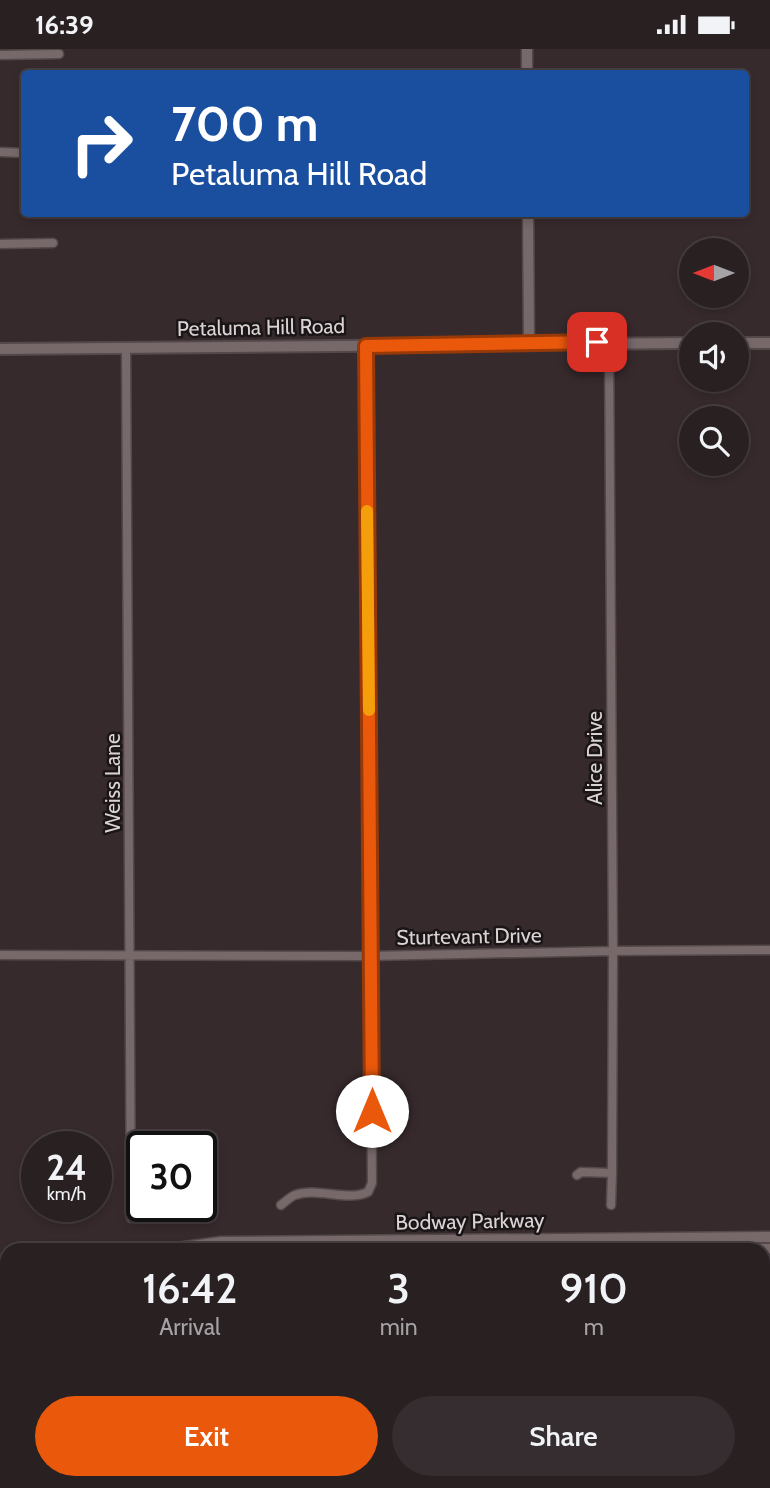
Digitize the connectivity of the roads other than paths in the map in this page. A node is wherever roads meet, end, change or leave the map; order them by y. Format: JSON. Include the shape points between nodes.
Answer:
{"nodes":[{"id":1,"x":527,"y":49,"type":"edge"},
{"id":2,"x":59,"y":54,"type":"dead end"},
{"id":3,"x":0,"y":55,"type":"edge"},
{"id":4,"x":527,"y":70,"type":"edge"},
{"id":5,"x":0,"y":152,"type":"edge"},
{"id":6,"x":21,"y":153,"type":"edge"},
{"id":7,"x":528,"y":217,"type":"edge"},
{"id":8,"x":53,"y":243,"type":"dead end"},
{"id":9,"x":0,"y":244,"type":"edge"},
{"id":10,"x":529,"y":342,"type":"junction"},
{"id":11,"x":609,"y":342,"type":"junction"},
{"id":12,"x":679,"y":343,"type":"edge"},
{"id":13,"x":749,"y":343,"type":"edge"},
{"id":14,"x":770,"y":343,"type":"edge"},
{"id":15,"x":366,"y":346,"type":"junction"},
{"id":16,"x":126,"y":348,"type":"junction"},
{"id":17,"x":0,"y":349,"type":"edge"},
{"id":18,"x":770,"y":950,"type":"edge"},
{"id":19,"x":613,"y":951,"type":"junction"},
{"id":20,"x":130,"y":954,"type":"junction"},
{"id":21,"x":0,"y":955,"type":"edge"},
{"id":22,"x":370,"y":956,"type":"junction"},
{"id":23,"x":131,"y":1131,"type":"edge"},
{"id":24,"x":612,"y":1173,"type":"junction"},
{"id":25,"x":576,"y":1175,"type":"dead end"},
{"id":26,"x":281,"y":1205,"type":"dead end"},
{"id":27,"x":611,"y":1205,"type":"dead end"},
{"id":28,"x":770,"y":1237,"type":"edge"},
{"id":29,"x":214,"y":1243,"type":"edge"},
{"id":30,"x":241,"y":1243,"type":"edge"},
{"id":31,"x":575,"y":1243,"type":"edge"}],
"edges":[{"from":1,"to":4,"type":"street"},
{"from":2,"to":3,"type":"street"},
{"from":5,"to":6,"type":"street"},
{"from":7,"to":10,"type":"street"},
{"from":8,"to":9,"type":"street"},
{"from":10,"to":11,"type":"main road","name":"Petaluma Hill Road"},
{"from":10,"to":15,"type":"main road","name":"Petaluma Hill Road"},
{"from":11,"to":12,"type":"main road","name":"Petaluma Hill Road"},
{"from":11,"to":19,"type":"street","name":"Alice Drive"},
{"from":13,"to":14,"type":"main road"},
{"from":15,"to":16,"type":"main road","name":"Petaluma Hill Road"},
{"from":15,"to":22,"type":"street"},
{"from":16,"to":17,"type":"main road","name":"Petaluma Hill Road"},
{"from":16,"to":20,"type":"street","name":"Weiss Lane"},
{"from":18,"to":19,"type":"street","name":"Sturtevant Drive"},
{"from":19,"to":22,"type":"street","name":"Sturtevant Drive"},
{"from":19,"to":24,"type":"street","name":"Alice Drive"},
{"from":20,"to":21,"type":"street","name":"Sturtevant Drive"},
{"from":20,"to":22,"type":"street","name":"Sturtevant Drive"},
{"from":20,"to":23,"type":"street","name":"Weiss Lane"},
{"from":22,"to":26,"type":"street","via":[[372,1183],[360,1196],[295,1195]]},
{"from":24,"to":25,"type":"street"},
{"from":24,"to":27,"type":"street","name":"Alice Drive"},
{"from":28,"to":31,"type":"street","name":"Bodway Parkway"},
{"from":29,"to":30,"type":"street","name":"Bodway Parkway"}]}
